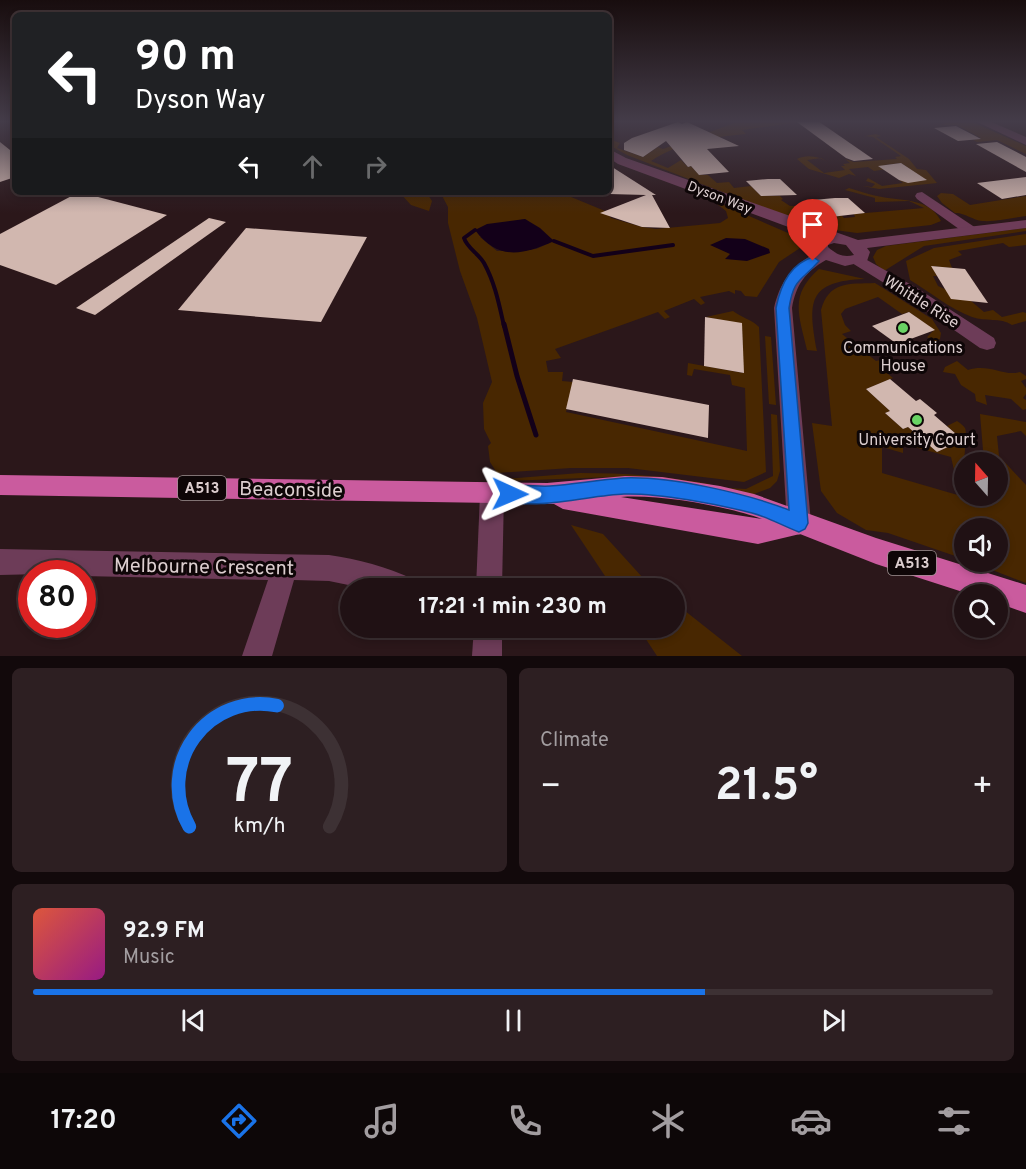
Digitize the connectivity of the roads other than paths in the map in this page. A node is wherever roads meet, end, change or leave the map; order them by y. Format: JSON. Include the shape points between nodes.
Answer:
{"nodes":[{"id":1,"x":612,"y":155,"type":"edge"},
{"id":2,"x":922,"y":196,"type":"dead end"},
{"id":3,"x":1026,"y":224,"type":"edge"},
{"id":4,"x":971,"y":231,"type":"junction"},
{"id":5,"x":830,"y":246,"type":"junction"},
{"id":6,"x":857,"y":253,"type":"junction"},
{"id":7,"x":987,"y":343,"type":"dead end"},
{"id":8,"x":0,"y":485,"type":"edge"},
{"id":9,"x":492,"y":494,"type":"junction"},
{"id":10,"x":799,"y":523,"type":"junction"},
{"id":11,"x":0,"y":562,"type":"edge"},
{"id":12,"x":285,"y":567,"type":"junction"},
{"id":13,"x":373,"y":578,"type":"edge"},
{"id":14,"x":489,"y":578,"type":"edge"},
{"id":15,"x":1026,"y":599,"type":"edge"},
{"id":16,"x":488,"y":638,"type":"edge"},
{"id":17,"x":256,"y":656,"type":"edge"},
{"id":18,"x":487,"y":656,"type":"edge"}],
"edges":[{"from":1,"to":5,"type":"street","name":"Dyson Way","via":[[739,203]]},
{"from":2,"to":4,"type":"street"},
{"from":3,"to":4,"type":"street"},
{"from":4,"to":6,"type":"street"},
{"from":5,"to":6,"type":"street","name":"Dyson Way","via":[[839,260]]},
{"from":5,"to":10,"type":"street","via":[[793,277],[783,308]]},
{"from":6,"to":7,"type":"street","name":"Whittle Rise"},
{"from":8,"to":9,"type":"highway","name":"Beaconside","number":"A513"},
{"from":9,"to":10,"type":"highway","name":"Beaconside","number":"A513","via":[[547,494],[758,532]]},
{"from":9,"to":14,"type":"street"},
{"from":10,"to":15,"type":"highway","number":"A513"},
{"from":11,"to":12,"type":"street","name":"Melbourne Crescent"},
{"from":12,"to":13,"type":"street","name":"Melbourne Crescent","via":[[329,568]]},
{"from":12,"to":17,"type":"street"},
{"from":16,"to":18,"type":"street"}]}
